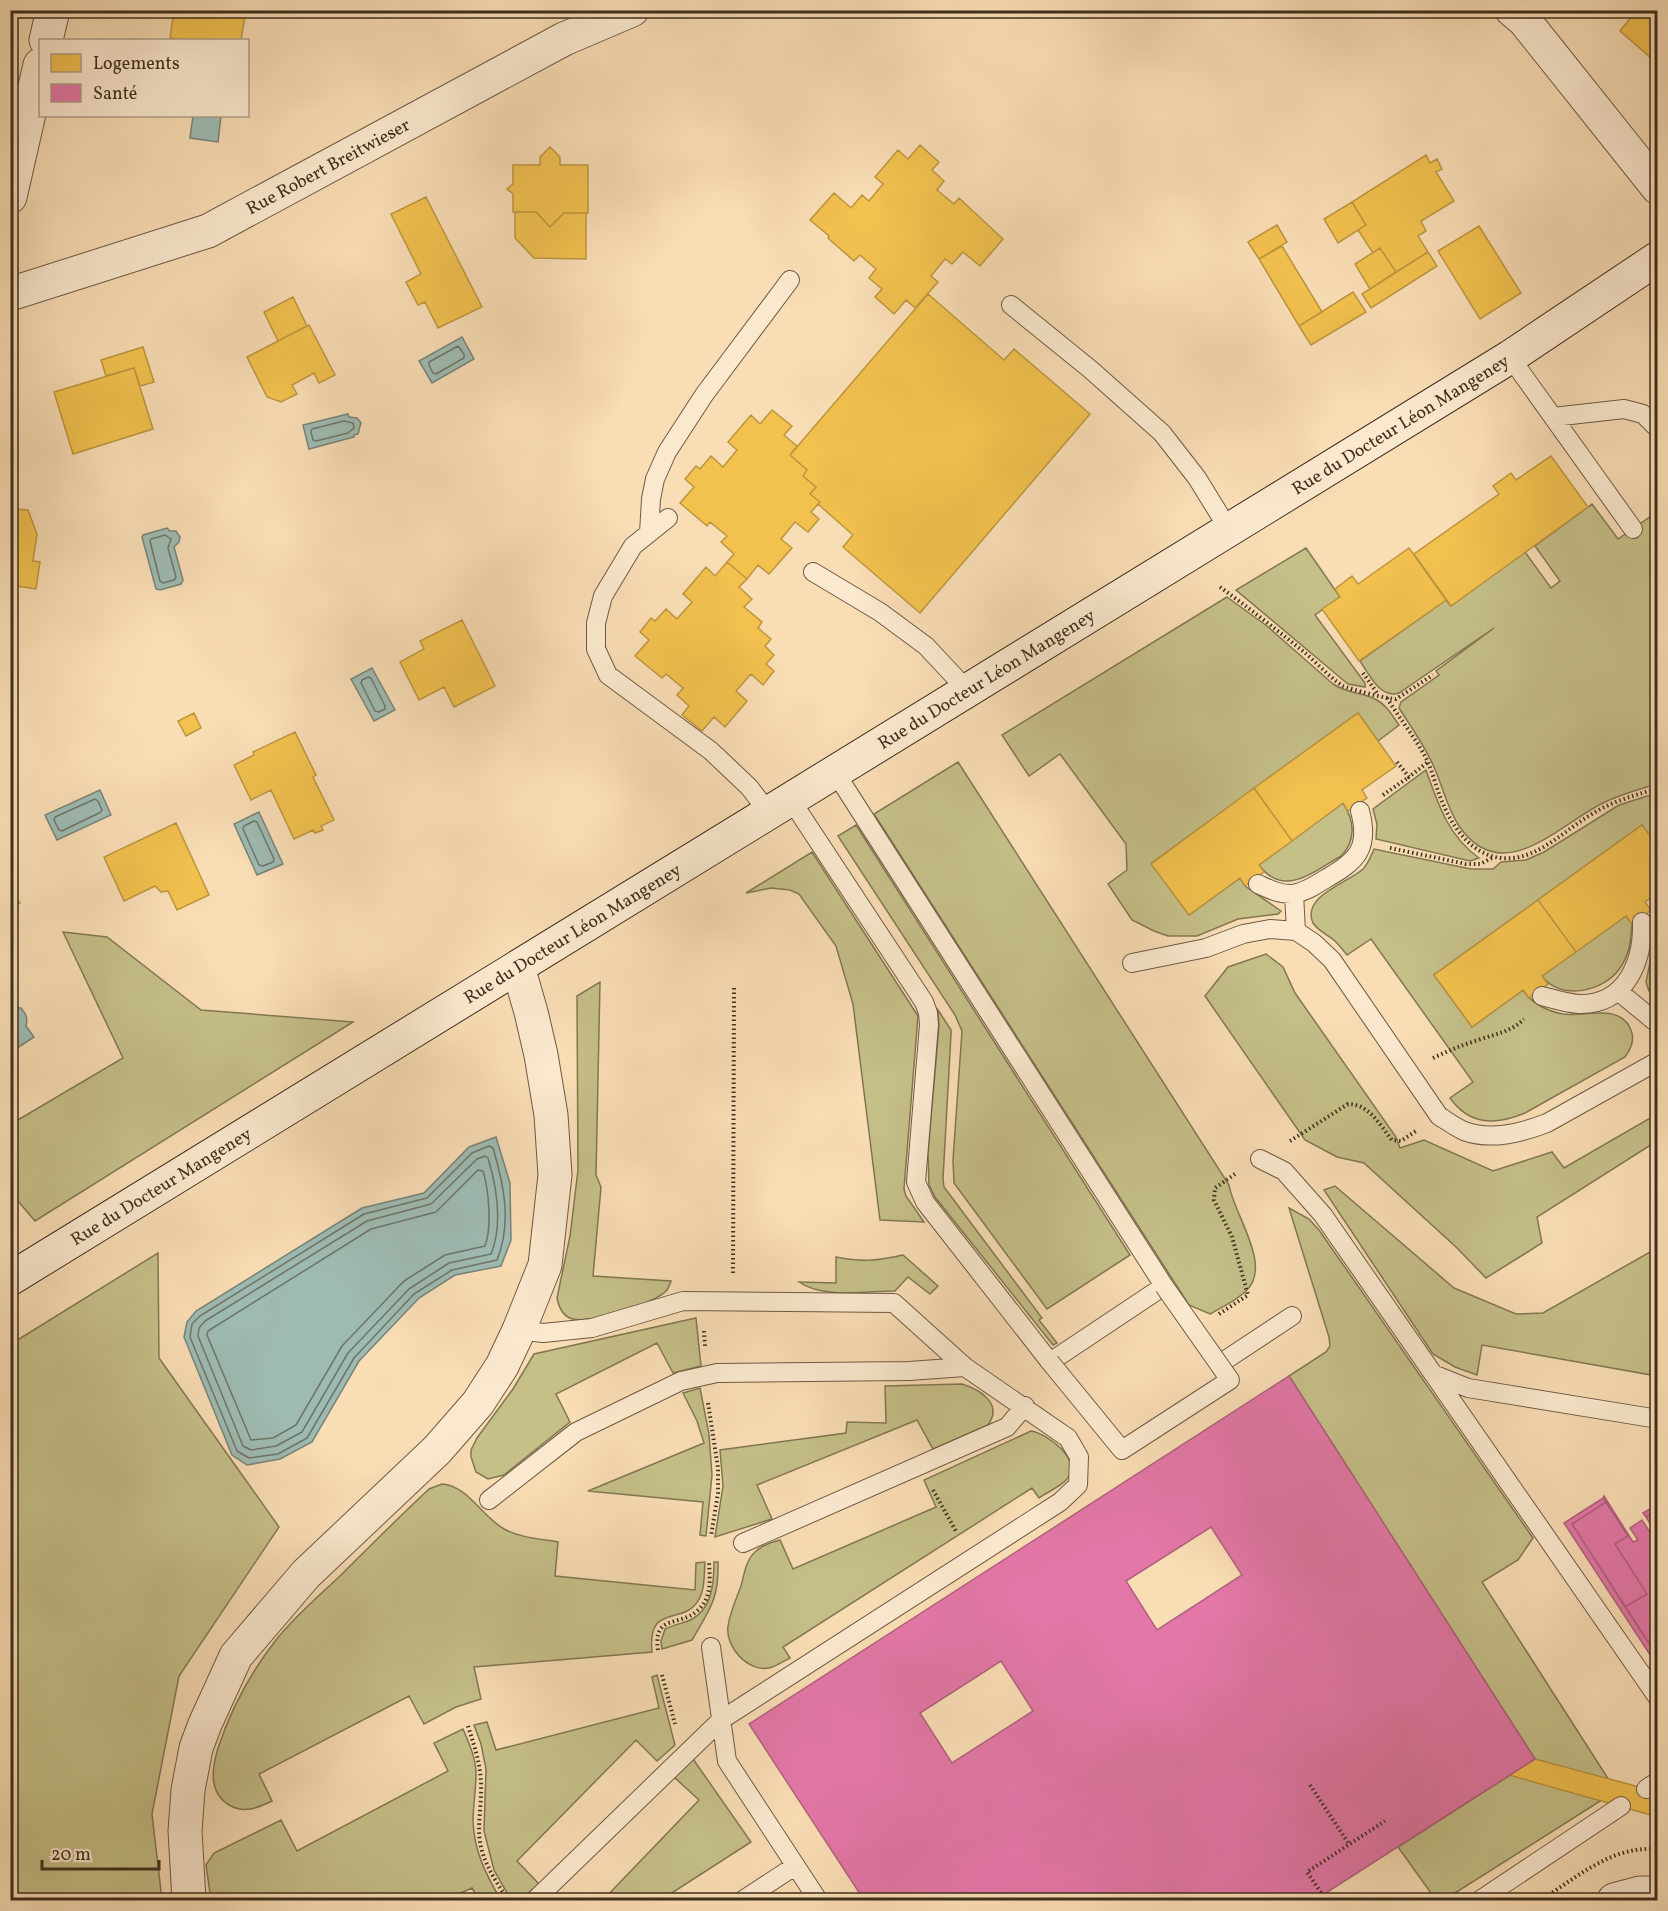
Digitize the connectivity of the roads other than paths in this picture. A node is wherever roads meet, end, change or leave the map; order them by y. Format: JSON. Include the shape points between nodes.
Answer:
{"nodes":[{"id":1,"x":53,"y":10,"type":"edge"},
{"id":2,"x":632,"y":10,"type":"edge"},
{"id":3,"x":1512,"y":10,"type":"edge"},
{"id":4,"x":46,"y":39,"type":"edge"},
{"id":5,"x":39,"y":69,"type":"edge"},
{"id":6,"x":1658,"y":188,"type":"edge"},
{"id":7,"x":10,"y":197,"type":"edge"},
{"id":8,"x":1658,"y":258,"type":"edge"},
{"id":9,"x":790,"y":280,"type":"dead end"},
{"id":10,"x":10,"y":294,"type":"edge"},
{"id":11,"x":1011,"y":305,"type":"dead end"},
{"id":12,"x":1510,"y":357,"type":"junction"},
{"id":13,"x":1553,"y":417,"type":"junction"},
{"id":14,"x":1658,"y":429,"type":"edge"},
{"id":15,"x":668,"y":518,"type":"dead end"},
{"id":16,"x":1633,"y":529,"type":"dead end"},
{"id":17,"x":1229,"y":530,"type":"junction"},
{"id":18,"x":649,"y":533,"type":"junction"},
{"id":19,"x":813,"y":572,"type":"dead end"},
{"id":20,"x":968,"y":691,"type":"junction"},
{"id":21,"x":835,"y":772,"type":"junction"},
{"id":22,"x":780,"y":806,"type":"junction"},
{"id":23,"x":1360,"y":811,"type":"dead end"},
{"id":24,"x":1258,"y":884,"type":"dead end"},
{"id":25,"x":1294,"y":894,"type":"junction"},
{"id":26,"x":1642,"y":922,"type":"dead end"},
{"id":27,"x":1296,"y":931,"type":"junction"},
{"id":28,"x":1132,"y":963,"type":"dead end"},
{"id":29,"x":518,"y":967,"type":"junction"},
{"id":30,"x":1618,"y":991,"type":"junction"},
{"id":31,"x":1542,"y":996,"type":"dead end"},
{"id":32,"x":1658,"y":1024,"type":"edge"},
{"id":33,"x":1658,"y":1061,"type":"edge"},
{"id":34,"x":310,"y":1095,"type":"joint"},
{"id":35,"x":1260,"y":1159,"type":"dead end"},
{"id":36,"x":10,"y":1279,"type":"edge"},
{"id":37,"x":1164,"y":1286,"type":"junction"},
{"id":38,"x":1292,"y":1316,"type":"dead end"},
{"id":39,"x":519,"y":1330,"type":"junction"},
{"id":40,"x":1227,"y":1359,"type":"dead end"},
{"id":41,"x":1050,"y":1362,"type":"junction"},
{"id":42,"x":965,"y":1367,"type":"junction"},
{"id":43,"x":1433,"y":1374,"type":"junction"},
{"id":44,"x":1025,"y":1406,"type":"junction"},
{"id":45,"x":1658,"y":1419,"type":"edge"},
{"id":46,"x":489,"y":1500,"type":"dead end"},
{"id":47,"x":743,"y":1544,"type":"dead end"},
{"id":48,"x":711,"y":1647,"type":"dead end"},
{"id":49,"x":1658,"y":1698,"type":"edge"},
{"id":50,"x":721,"y":1720,"type":"junction"},
{"id":51,"x":1621,"y":1806,"type":"dead end"},
{"id":52,"x":795,"y":1866,"type":"junction"},
{"id":53,"x":1658,"y":1893,"type":"edge"},
{"id":54,"x":189,"y":1900,"type":"edge"},
{"id":55,"x":535,"y":1900,"type":"edge"},
{"id":56,"x":742,"y":1900,"type":"edge"},
{"id":57,"x":818,"y":1900,"type":"edge"},
{"id":58,"x":1480,"y":1900,"type":"edge"},
{"id":59,"x":1614,"y":1900,"type":"edge"}],
"edges":[{"from":1,"to":4,"type":"street"},
{"from":2,"to":10,"type":"street","name":"Rue Robert Breitwieser","via":[[564,39],[208,231]]},
{"from":3,"to":6,"type":"street"},
{"from":5,"to":7,"type":"street"},
{"from":8,"to":12,"type":"street","name":"Rue du Docteur Léon Mangeney"},
{"from":9,"to":18,"type":"lane","via":[[704,395],[667,452],[651,499]]},
{"from":11,"to":17,"type":"lane","via":[[1162,433],[1197,478]]},
{"from":12,"to":13,"type":"lane"},
{"from":12,"to":17,"type":"street","name":"Rue du Docteur Léon Mangeney"},
{"from":13,"to":14,"type":"lane","via":[[1624,409],[1643,414]]},
{"from":13,"to":16,"type":"lane"},
{"from":15,"to":18,"type":"lane"},
{"from":17,"to":20,"type":"street","name":"Rue du Docteur Léon Mangeney"},
{"from":18,"to":22,"type":"lane","via":[[633,546],[603,596],[596,623],[596,649],[608,675],[711,751],[749,787]]},
{"from":19,"to":20,"type":"lane","via":[[880,612],[926,646]]},
{"from":20,"to":21,"type":"street","name":"Rue du Docteur Léon Mangeney"},
{"from":21,"to":22,"type":"street","name":"Rue du Docteur Léon Mangeney"},
{"from":21,"to":37,"type":"lane"},
{"from":22,"to":29,"type":"street","name":"Rue du Docteur Léon Mangeney"},
{"from":22,"to":41,"type":"lane","via":[[924,1002],[929,1025],[916,1182],[925,1202]]},
{"from":23,"to":25,"type":"lane","via":[[1363,842],[1355,860]]},
{"from":24,"to":25,"type":"lane"},
{"from":25,"to":27,"type":"lane"},
{"from":26,"to":30,"type":"lane","via":[[1637,962]]},
{"from":27,"to":28,"type":"lane","via":[[1270,929],[1243,934],[1206,948]]},
{"from":27,"to":33,"type":"lane","via":[[1332,960],[1439,1116],[1463,1130],[1485,1136],[1530,1130]]},
{"from":29,"to":34,"type":"street","name":"Rue du Docteur Léon Mangeney"},
{"from":29,"to":39,"type":"street","via":[[541,1055],[555,1175],[545,1265]]},
{"from":30,"to":31,"type":"lane","via":[[1580,1004]]},
{"from":30,"to":32,"type":"lane"},
{"from":34,"to":36,"type":"street","name":"Rue du Docteur Mangeney"},
{"from":35,"to":43,"type":"lane","via":[[1284,1171],[1323,1215]]},
{"from":37,"to":41,"type":"lane"},
{"from":37,"to":41,"type":"lane","bridge":true,"via":[[1230,1380],[1122,1449]]},
{"from":38,"to":40,"type":"lane"},
{"from":39,"to":42,"type":"lane","via":[[543,1333],[592,1328],[683,1301],[894,1303]]},
{"from":39,"to":54,"type":"street","via":[[478,1403],[438,1450],[306,1574],[236,1656],[196,1748],[185,1831]]},
{"from":42,"to":44,"type":"lane"},
{"from":42,"to":46,"type":"lane","via":[[717,1373],[681,1381],[576,1432]]},
{"from":43,"to":45,"type":"lane","via":[[1468,1388]]},
{"from":43,"to":49,"type":"lane"},
{"from":44,"to":47,"type":"lane","via":[[1007,1427]]},
{"from":44,"to":50,"type":"lane","via":[[1068,1438],[1082,1455],[1078,1485],[1060,1502]]},
{"from":48,"to":50,"type":"lane"},
{"from":50,"to":52,"type":"lane","via":[[727,1761]]},
{"from":50,"to":55,"type":"lane"},
{"from":51,"to":58,"type":"lane"},
{"from":52,"to":56,"type":"lane"},
{"from":52,"to":57,"type":"lane"},
{"from":53,"to":59,"type":"street"}]}
